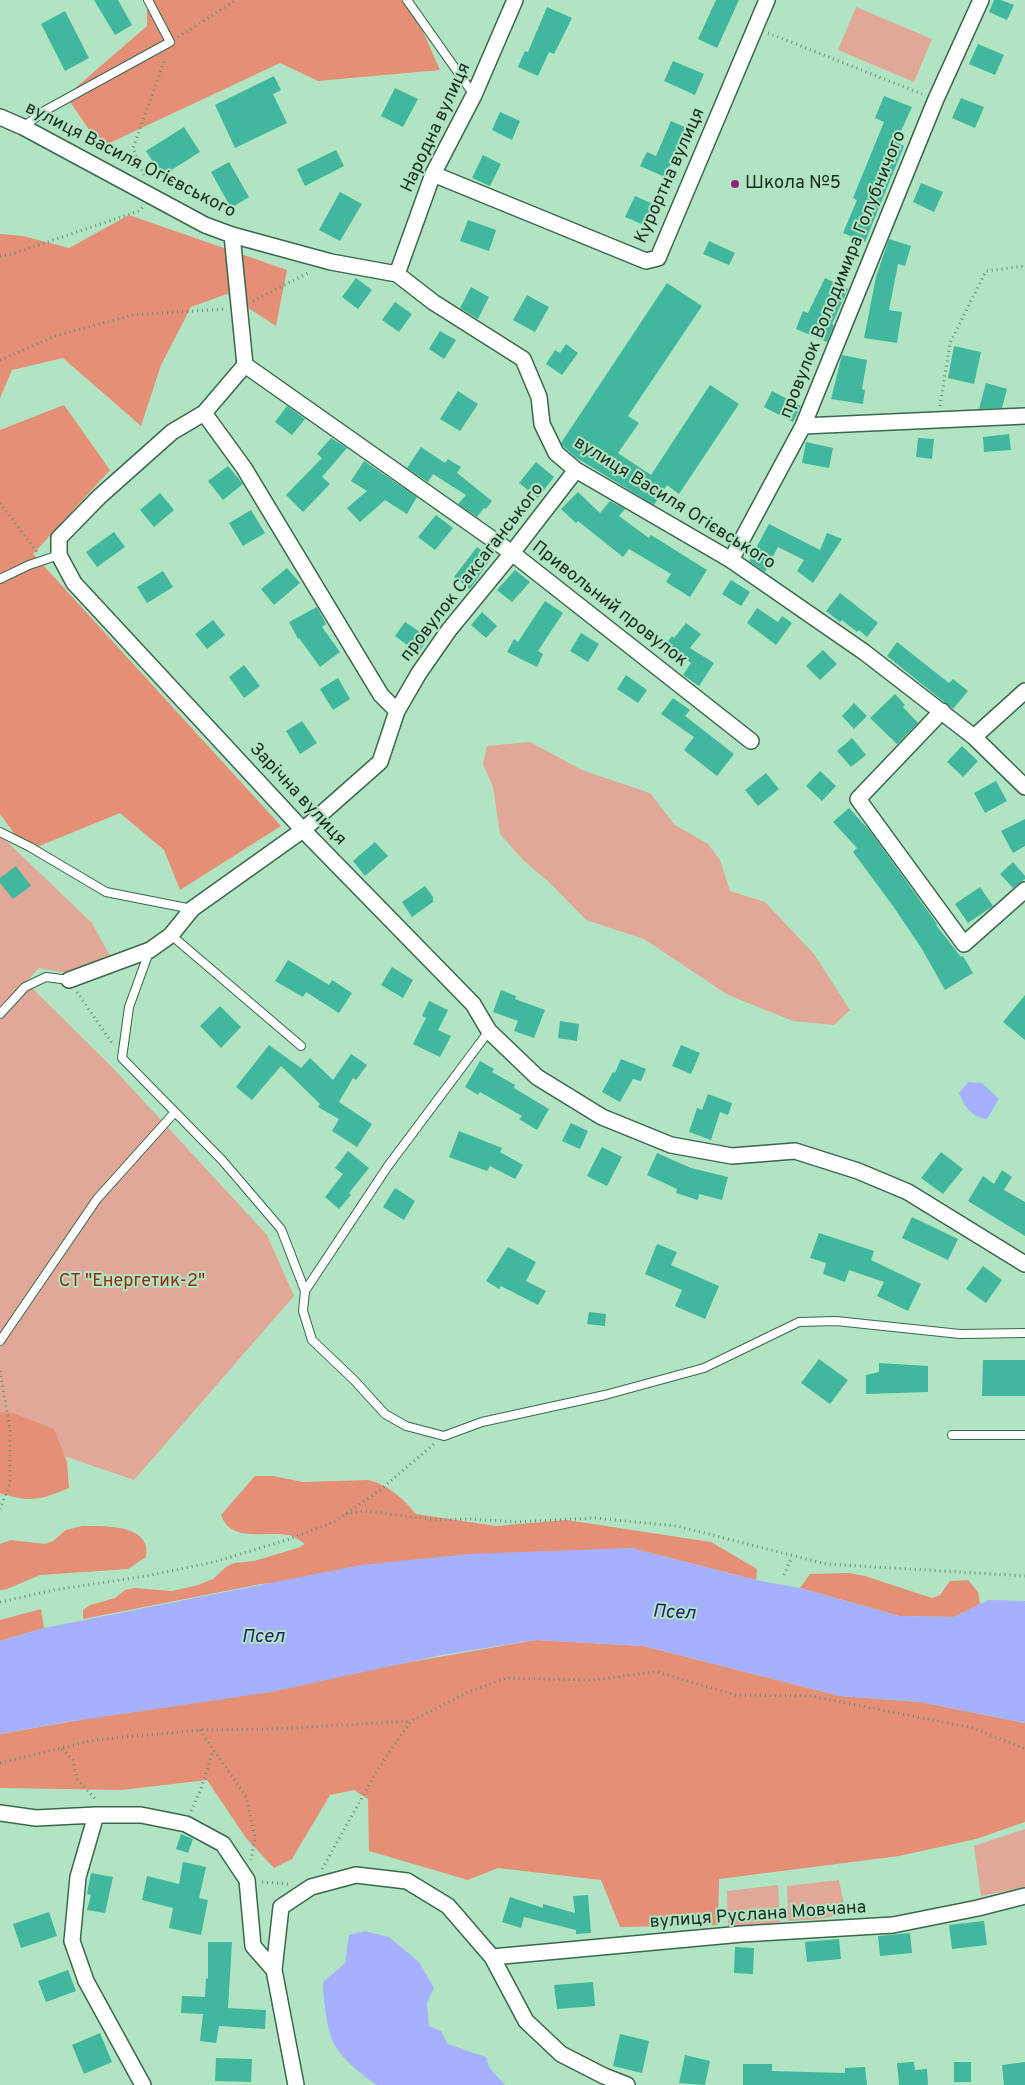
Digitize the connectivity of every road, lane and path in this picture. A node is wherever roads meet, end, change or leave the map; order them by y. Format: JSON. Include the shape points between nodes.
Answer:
{"nodes":[{"id":1,"x":148,"y":0,"type":"edge"},
{"id":2,"x":236,"y":0,"type":"edge"},
{"id":3,"x":407,"y":0,"type":"edge"},
{"id":4,"x":515,"y":0,"type":"edge"},
{"id":5,"x":767,"y":0,"type":"edge"},
{"id":6,"x":981,"y":0,"type":"edge"},
{"id":7,"x":756,"y":28,"type":"junction"},
{"id":8,"x":170,"y":42,"type":"junction"},
{"id":9,"x":474,"y":95,"type":"junction"},
{"id":10,"x":936,"y":99,"type":"junction"},
{"id":11,"x":0,"y":117,"type":"edge"},
{"id":12,"x":23,"y":127,"type":"junction"},
{"id":13,"x":433,"y":174,"type":"junction"},
{"id":14,"x":153,"y":198,"type":"junction"},
{"id":15,"x":232,"y":235,"type":"junction"},
{"id":16,"x":0,"y":256,"type":"edge"},
{"id":17,"x":331,"y":262,"type":"junction"},
{"id":18,"x":1025,"y":266,"type":"edge"},
{"id":19,"x":397,"y":274,"type":"junction"},
{"id":20,"x":240,"y":308,"type":"junction"},
{"id":21,"x":0,"y":360,"type":"edge"},
{"id":22,"x":245,"y":364,"type":"junction"},
{"id":23,"x":204,"y":413,"type":"junction"},
{"id":24,"x":1025,"y":416,"type":"edge"},
{"id":25,"x":938,"y":420,"type":"junction"},
{"id":26,"x":804,"y":426,"type":"junction"},
{"id":27,"x":576,"y":470,"type":"junction"},
{"id":28,"x":0,"y":503,"type":"edge"},
{"id":29,"x":512,"y":553,"type":"junction"},
{"id":30,"x":59,"y":555,"type":"junction"},
{"id":31,"x":731,"y":560,"type":"junction"},
{"id":32,"x":0,"y":579,"type":"edge"},
{"id":33,"x":1025,"y":691,"type":"edge"},
{"id":34,"x":397,"y":711,"type":"junction"},
{"id":35,"x":942,"y":711,"type":"junction"},
{"id":36,"x":974,"y":737,"type":"junction"},
{"id":37,"x":751,"y":741,"type":"dead end"},
{"id":38,"x":1025,"y":788,"type":"edge"},
{"id":39,"x":303,"y":830,"type":"junction"},
{"id":40,"x":0,"y":832,"type":"edge"},
{"id":41,"x":1025,"y":890,"type":"edge"},
{"id":42,"x":192,"y":909,"type":"junction"},
{"id":43,"x":171,"y":935,"type":"junction"},
{"id":44,"x":150,"y":950,"type":"junction"},
{"id":45,"x":69,"y":980,"type":"junction"},
{"id":46,"x":0,"y":1014,"type":"edge"},
{"id":47,"x":489,"y":1031,"type":"junction"},
{"id":48,"x":301,"y":1046,"type":"dead end"},
{"id":49,"x":122,"y":1058,"type":"junction"},
{"id":50,"x":175,"y":1112,"type":"junction"},
{"id":51,"x":1025,"y":1264,"type":"edge"},
{"id":52,"x":305,"y":1291,"type":"junction"},
{"id":53,"x":1025,"y":1333,"type":"edge"},
{"id":54,"x":0,"y":1341,"type":"edge"},
{"id":55,"x":0,"y":1371,"type":"edge"},
{"id":56,"x":1025,"y":1434,"type":"edge"},
{"id":57,"x":952,"y":1435,"type":"dead end"},
{"id":58,"x":444,"y":1436,"type":"junction"},
{"id":59,"x":0,"y":1509,"type":"edge"},
{"id":60,"x":346,"y":1514,"type":"junction"},
{"id":61,"x":792,"y":1556,"type":"junction"},
{"id":62,"x":784,"y":1575,"type":"dead end"},
{"id":63,"x":1025,"y":1576,"type":"edge"},
{"id":64,"x":0,"y":1602,"type":"edge"},
{"id":65,"x":411,"y":1721,"type":"junction"},
{"id":66,"x":200,"y":1730,"type":"junction"},
{"id":67,"x":61,"y":1748,"type":"junction"},
{"id":68,"x":1025,"y":1749,"type":"edge"},
{"id":69,"x":213,"y":1750,"type":"junction"},
{"id":70,"x":0,"y":1763,"type":"edge"},
{"id":71,"x":0,"y":1813,"type":"edge"},
{"id":72,"x":96,"y":1815,"type":"junction"},
{"id":73,"x":186,"y":1824,"type":"junction"},
{"id":74,"x":247,"y":1880,"type":"junction"},
{"id":75,"x":311,"y":1886,"type":"junction"},
{"id":76,"x":1025,"y":1896,"type":"edge"},
{"id":77,"x":492,"y":1957,"type":"junction"},
{"id":78,"x":274,"y":1970,"type":"junction"},
{"id":79,"x":143,"y":2085,"type":"edge"},
{"id":80,"x":296,"y":2085,"type":"edge"},
{"id":81,"x":627,"y":2085,"type":"edge"}],
"edges":[{"from":1,"to":8,"type":"lane"},
{"from":2,"to":8,"type":"path"},
{"from":3,"to":9,"type":"lane"},
{"from":4,"to":9,"type":"street","name":"Народна вулиця"},
{"from":5,"to":7,"type":"street","name":"Курортна вулиця"},
{"from":6,"to":10,"type":"street","name":"провулок Володимира Голубничого"},
{"from":7,"to":10,"type":"path"},
{"from":7,"to":13,"type":"street","name":"Курортна вулиця","via":[[658,258],[646,261]]},
{"from":8,"to":12,"type":"lane","via":[[46,110]]},
{"from":8,"to":14,"type":"path","via":[[133,148]]},
{"from":9,"to":13,"type":"street","name":"Народна вулиця"},
{"from":10,"to":26,"type":"street","name":"провулок Володимира Голубничого"},
{"from":11,"to":12,"type":"street","name":"вулиця Василя Огієвського"},
{"from":12,"to":14,"type":"street","name":"вулиця Василя Огієвського"},
{"from":13,"to":19,"type":"street","name":"Народна вулиця"},
{"from":14,"to":15,"type":"street","name":"вулиця Василя Огієвського"},
{"from":14,"to":16,"type":"path","via":[[139,211]]},
{"from":15,"to":17,"type":"street","name":"вулиця Василя Огієвського"},
{"from":15,"to":20,"type":"street"},
{"from":17,"to":19,"type":"street","name":"вулиця Василя Огієвського"},
{"from":17,"to":20,"type":"path"},
{"from":18,"to":25,"type":"path","via":[[986,270],[950,342]]},
{"from":19,"to":27,"type":"street","name":"вулиця Василя Огієвського","via":[[433,302],[523,359],[539,397],[542,424],[556,453]]},
{"from":20,"to":21,"type":"path","via":[[133,314],[55,336]]},
{"from":20,"to":22,"type":"street"},
{"from":22,"to":23,"type":"street"},
{"from":22,"to":29,"type":"street","name":"Привольний провулок"},
{"from":23,"to":30,"type":"street","via":[[172,432],[99,497],[59,538]]},
{"from":23,"to":34,"type":"street","via":[[244,468],[381,695]]},
{"from":24,"to":25,"type":"street"},
{"from":25,"to":26,"type":"street"},
{"from":26,"to":31,"type":"street","name":"провулок Володимира Голубничого"},
{"from":27,"to":29,"type":"street","name":"провулок Саксаганського"},
{"from":27,"to":31,"type":"street","name":"вулиця Василя Огієвського"},
{"from":28,"to":30,"type":"path","via":[[39,555]]},
{"from":29,"to":34,"type":"street","name":"провулок Саксаганського","via":[[449,630]]},
{"from":29,"to":37,"type":"street","name":"Привольний провулок"},
{"from":30,"to":32,"type":"lane"},
{"from":30,"to":39,"type":"street","name":"Зарічна вулиця","via":[[74,583]]},
{"from":31,"to":35,"type":"street","name":"вулиця Василя Огієвського","via":[[864,652]]},
{"from":33,"to":36,"type":"street"},
{"from":34,"to":39,"type":"street","name":"провулок Саксаганського","via":[[380,762]]},
{"from":35,"to":36,"type":"street","name":"вулиця Василя Огієвського"},
{"from":35,"to":41,"type":"street","via":[[858,799],[964,944]]},
{"from":36,"to":38,"type":"street","name":"вулиця Василя Огієвського"},
{"from":39,"to":42,"type":"street","name":"провулок Саксаганського"},
{"from":39,"to":47,"type":"street","name":"Зарічна вулиця","via":[[473,1004]]},
{"from":40,"to":42,"type":"lane","via":[[106,892]]},
{"from":42,"to":43,"type":"street","name":"провулок Саксаганського"},
{"from":43,"to":44,"type":"street","name":"провулок Саксаганського"},
{"from":43,"to":48,"type":"lane"},
{"from":44,"to":45,"type":"street","name":"провулок Саксаганського"},
{"from":44,"to":49,"type":"lane","via":[[129,1007]]},
{"from":45,"to":46,"type":"lane","via":[[46,977],[25,987]]},
{"from":45,"to":49,"type":"path"},
{"from":47,"to":51,"type":"street","name":"Зарічна вулиця","via":[[537,1076],[602,1117],[671,1145],[732,1156],[795,1151],[858,1171],[908,1192]]},
{"from":47,"to":52,"type":"lane","via":[[388,1166]]},
{"from":49,"to":50,"type":"lane"},
{"from":50,"to":52,"type":"lane","via":[[222,1160],[281,1229]]},
{"from":50,"to":54,"type":"lane","via":[[97,1199]]},
{"from":52,"to":58,"type":"lane","via":[[303,1311],[312,1340],[385,1414],[406,1426]]},
{"from":53,"to":58,"type":"lane","via":[[960,1334],[836,1321],[799,1322],[704,1368],[605,1395],[482,1422]]},
{"from":55,"to":59,"type":"path","via":[[10,1428],[10,1483]]},
{"from":56,"to":57,"type":"lane"},
{"from":58,"to":60,"type":"path"},
{"from":60,"to":61,"type":"path","via":[[363,1511],[438,1520],[517,1522],[595,1518],[677,1526]]},
{"from":60,"to":64,"type":"path","via":[[290,1539],[214,1562]]},
{"from":61,"to":62,"type":"path"},
{"from":61,"to":63,"type":"path","via":[[826,1564]]},
{"from":65,"to":66,"type":"path"},
{"from":65,"to":68,"type":"path","via":[[466,1693],[506,1678],[591,1680],[657,1672],[735,1695],[811,1696],[972,1728]]},
{"from":65,"to":75,"type":"path","via":[[378,1770]]},
{"from":66,"to":67,"type":"path","via":[[94,1740]]},
{"from":66,"to":69,"type":"path"},
{"from":67,"to":70,"type":"path"},
{"from":67,"to":72,"type":"path","via":[[72,1760],[77,1779],[96,1798]]},
{"from":69,"to":73,"type":"path"},
{"from":69,"to":74,"type":"path","via":[[246,1798],[255,1837]]},
{"from":71,"to":72,"type":"street","via":[[36,1818]]},
{"from":72,"to":73,"type":"street","via":[[141,1815]]},
{"from":72,"to":79,"type":"street","via":[[78,1877],[72,1941],[86,1981]]},
{"from":73,"to":74,"type":"street","via":[[223,1844]]},
{"from":74,"to":75,"type":"path"},
{"from":74,"to":78,"type":"street","via":[[253,1946]]},
{"from":75,"to":77,"type":"street","via":[[356,1875],[407,1881],[448,1906]]},
{"from":75,"to":78,"type":"street","via":[[281,1907]]},
{"from":76,"to":77,"type":"street","name":"вулиця Руслана Мовчана","via":[[893,1925],[742,1934]]},
{"from":77,"to":81,"type":"street","via":[[526,2021],[554,2048]]},
{"from":78,"to":80,"type":"street"}]}
